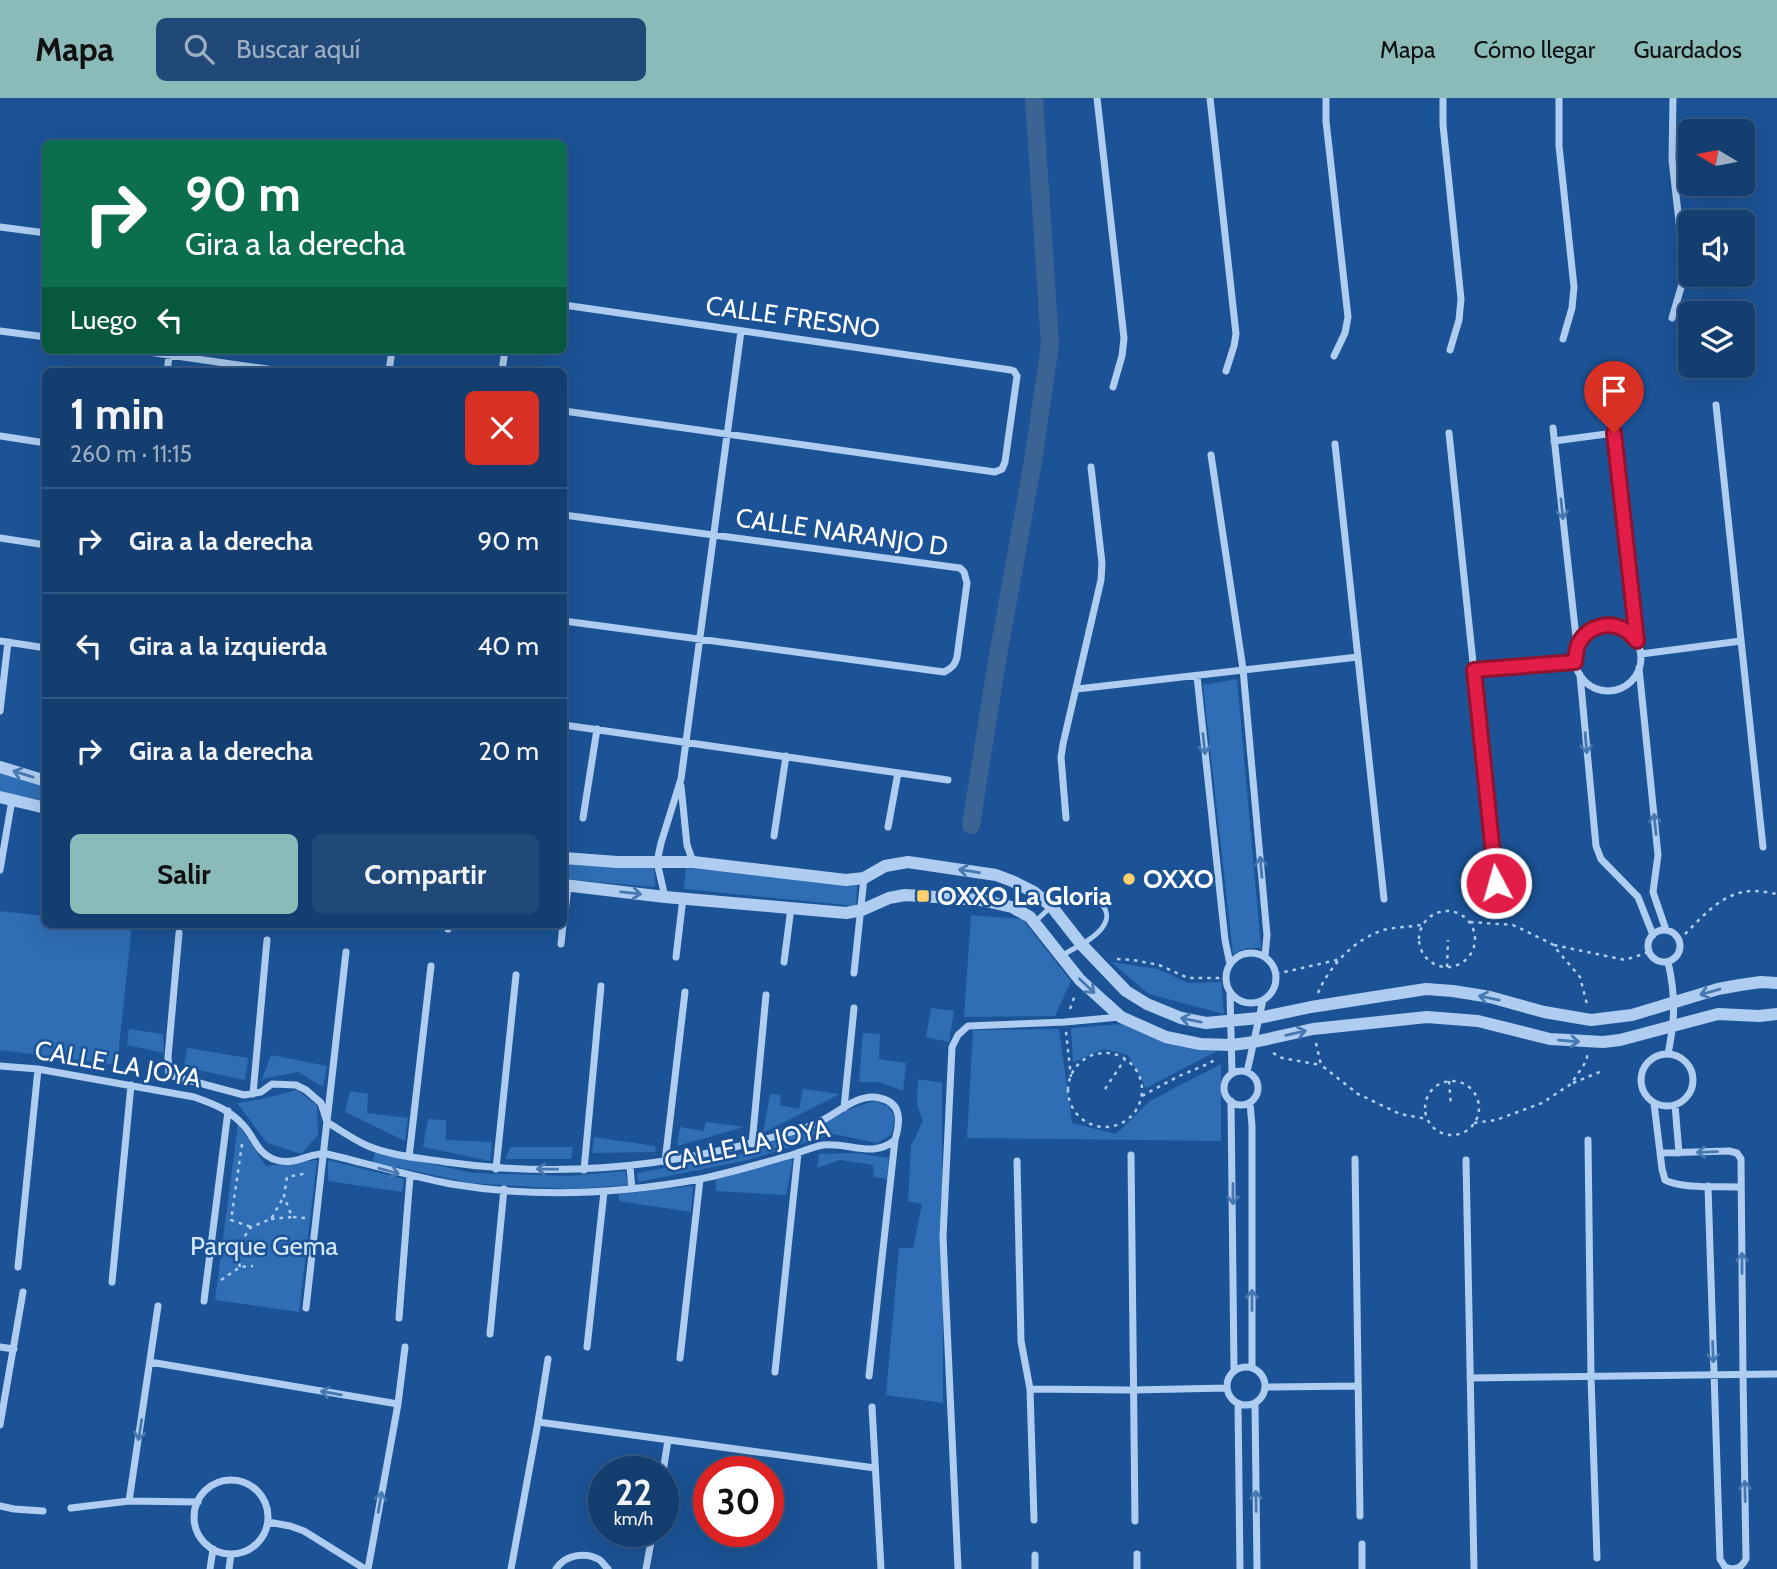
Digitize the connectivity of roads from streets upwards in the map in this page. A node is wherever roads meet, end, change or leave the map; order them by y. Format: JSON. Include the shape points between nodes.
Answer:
{"nodes":[{"id":1,"x":1097,"y":98,"type":"edge"},
{"id":2,"x":1210,"y":98,"type":"edge"},
{"id":3,"x":1326,"y":98,"type":"edge"},
{"id":4,"x":1443,"y":98,"type":"edge"},
{"id":5,"x":1559,"y":98,"type":"edge"},
{"id":6,"x":1673,"y":98,"type":"edge"},
{"id":7,"x":0,"y":226,"type":"edge"},
{"id":8,"x":42,"y":232,"type":"edge"},
{"id":9,"x":567,"y":304,"type":"edge"},
{"id":10,"x":1672,"y":318,"type":"dead end"},
{"id":11,"x":0,"y":331,"type":"edge"},
{"id":12,"x":741,"y":331,"type":"junction"},
{"id":13,"x":42,"y":336,"type":"edge"},
{"id":14,"x":1563,"y":339,"type":"dead end"},
{"id":15,"x":1450,"y":350,"type":"dead end"},
{"id":16,"x":175,"y":354,"type":"edge"},
{"id":17,"x":1334,"y":356,"type":"dead end"},
{"id":18,"x":262,"y":368,"type":"edge"},
{"id":19,"x":1226,"y":371,"type":"dead end"},
{"id":20,"x":1113,"y":387,"type":"dead end"},
{"id":21,"x":1716,"y":405,"type":"dead end"},
{"id":22,"x":567,"y":411,"type":"edge"},
{"id":23,"x":1612,"y":421,"type":"dead end"},
{"id":24,"x":1553,"y":428,"type":"dead end"},
{"id":25,"x":1449,"y":433,"type":"dead end"},
{"id":26,"x":1614,"y":433,"type":"junction"},
{"id":27,"x":727,"y":434,"type":"junction"},
{"id":28,"x":0,"y":436,"type":"edge"},
{"id":29,"x":1554,"y":441,"type":"junction"},
{"id":30,"x":42,"y":442,"type":"edge"},
{"id":31,"x":1335,"y":444,"type":"dead end"},
{"id":32,"x":1211,"y":454,"type":"dead end"},
{"id":33,"x":1091,"y":467,"type":"dead end"},
{"id":34,"x":567,"y":515,"type":"edge"},
{"id":35,"x":713,"y":536,"type":"junction"},
{"id":36,"x":0,"y":538,"type":"edge"},
{"id":37,"x":42,"y":544,"type":"edge"},
{"id":38,"x":567,"y":621,"type":"edge"},
{"id":39,"x":699,"y":639,"type":"junction"},
{"id":40,"x":4,"y":641,"type":"edge"},
{"id":41,"x":1637,"y":641,"type":"junction"},
{"id":42,"x":1741,"y":641,"type":"junction"},
{"id":43,"x":1577,"y":646,"type":"junction"},
{"id":44,"x":42,"y":647,"type":"edge"},
{"id":45,"x":1641,"y":654,"type":"junction"},
{"id":46,"x":1358,"y":657,"type":"junction"},
{"id":47,"x":1575,"y":662,"type":"junction"},
{"id":48,"x":1640,"y":668,"type":"junction"},
{"id":49,"x":1243,"y":669,"type":"junction"},
{"id":50,"x":1474,"y":670,"type":"junction"},
{"id":51,"x":1580,"y":675,"type":"junction"},
{"id":52,"x":1197,"y":676,"type":"junction"},
{"id":53,"x":1077,"y":689,"type":"junction"},
{"id":54,"x":0,"y":711,"type":"edge"},
{"id":55,"x":567,"y":725,"type":"edge"},
{"id":56,"x":597,"y":729,"type":"junction"},
{"id":57,"x":686,"y":741,"type":"junction"},
{"id":58,"x":786,"y":756,"type":"junction"},
{"id":59,"x":0,"y":767,"type":"edge"},
{"id":60,"x":898,"y":773,"type":"junction"},
{"id":61,"x":681,"y":779,"type":"junction"},
{"id":62,"x":42,"y":780,"type":"edge"},
{"id":63,"x":948,"y":780,"type":"dead end"},
{"id":64,"x":6,"y":798,"type":"edge"},
{"id":65,"x":42,"y":807,"type":"edge"},
{"id":66,"x":583,"y":817,"type":"dead end"},
{"id":67,"x":1066,"y":818,"type":"dead end"},
{"id":68,"x":888,"y":827,"type":"dead end"},
{"id":69,"x":774,"y":836,"type":"dead end"},
{"id":70,"x":1763,"y":847,"type":"dead end"},
{"id":71,"x":567,"y":858,"type":"edge"},
{"id":72,"x":657,"y":862,"type":"junction"},
{"id":73,"x":693,"y":862,"type":"junction"},
{"id":74,"x":0,"y":870,"type":"edge"},
{"id":75,"x":864,"y":878,"type":"junction"},
{"id":76,"x":1496,"y":883,"type":"dead end"},
{"id":77,"x":567,"y":886,"type":"edge"},
{"id":78,"x":1653,"y":892,"type":"junction"},
{"id":79,"x":665,"y":897,"type":"junction"},
{"id":80,"x":1638,"y":897,"type":"junction"},
{"id":81,"x":683,"y":898,"type":"junction"},
{"id":82,"x":1384,"y":899,"type":"dead end"},
{"id":83,"x":791,"y":908,"type":"junction"},
{"id":84,"x":862,"y":910,"type":"junction"},
{"id":85,"x":563,"y":928,"type":"edge"},
{"id":86,"x":1666,"y":930,"type":"junction"},
{"id":87,"x":179,"y":933,"type":"dead end"},
{"id":88,"x":1653,"y":935,"type":"junction"},
{"id":89,"x":267,"y":940,"type":"dead end"},
{"id":90,"x":561,"y":944,"type":"dead end"},
{"id":91,"x":346,"y":953,"type":"dead end"},
{"id":92,"x":1265,"y":956,"type":"junction"},
{"id":93,"x":677,"y":957,"type":"dead end"},
{"id":94,"x":784,"y":962,"type":"dead end"},
{"id":95,"x":1668,"y":962,"type":"junction"},
{"id":96,"x":1230,"y":964,"type":"junction"},
{"id":97,"x":431,"y":966,"type":"dead end"},
{"id":98,"x":854,"y":974,"type":"dead end"},
{"id":99,"x":516,"y":975,"type":"dead end"},
{"id":100,"x":1777,"y":983,"type":"edge"},
{"id":101,"x":601,"y":986,"type":"dead end"},
{"id":102,"x":685,"y":992,"type":"dead end"},
{"id":103,"x":1230,"y":992,"type":"junction"},
{"id":104,"x":766,"y":995,"type":"dead end"},
{"id":105,"x":1263,"y":1000,"type":"junction"},
{"id":106,"x":1674,"y":1002,"type":"junction"},
{"id":107,"x":854,"y":1008,"type":"dead end"},
{"id":108,"x":1777,"y":1014,"type":"edge"},
{"id":109,"x":1121,"y":1017,"type":"junction"},
{"id":110,"x":1259,"y":1018,"type":"junction"},
{"id":111,"x":1231,"y":1021,"type":"junction"},
{"id":112,"x":1674,"y":1024,"type":"junction"},
{"id":113,"x":1254,"y":1042,"type":"junction"},
{"id":114,"x":1232,"y":1045,"type":"junction"},
{"id":115,"x":1668,"y":1054,"type":"junction"},
{"id":116,"x":0,"y":1066,"type":"edge"},
{"id":117,"x":38,"y":1069,"type":"junction"},
{"id":118,"x":1247,"y":1072,"type":"junction"},
{"id":119,"x":1232,"y":1073,"type":"junction"},
{"id":120,"x":131,"y":1085,"type":"junction"},
{"id":121,"x":253,"y":1094,"type":"junction"},
{"id":122,"x":1231,"y":1101,"type":"junction"},
{"id":123,"x":1250,"y":1102,"type":"junction"},
{"id":124,"x":1654,"y":1103,"type":"junction"},
{"id":125,"x":1675,"y":1105,"type":"junction"},
{"id":126,"x":844,"y":1108,"type":"junction"},
{"id":127,"x":228,"y":1111,"type":"junction"},
{"id":128,"x":327,"y":1122,"type":"junction"},
{"id":129,"x":895,"y":1140,"type":"junction"},
{"id":130,"x":1588,"y":1140,"type":"dead end"},
{"id":131,"x":752,"y":1144,"type":"junction"},
{"id":132,"x":367,"y":1146,"type":"junction"},
{"id":133,"x":323,"y":1153,"type":"junction"},
{"id":134,"x":798,"y":1153,"type":"junction"},
{"id":135,"x":1660,"y":1153,"type":"junction"},
{"id":136,"x":1679,"y":1153,"type":"junction"},
{"id":137,"x":1131,"y":1156,"type":"dead end"},
{"id":138,"x":409,"y":1157,"type":"junction"},
{"id":139,"x":1355,"y":1159,"type":"dead end"},
{"id":140,"x":1017,"y":1160,"type":"dead end"},
{"id":141,"x":1466,"y":1160,"type":"dead end"},
{"id":142,"x":665,"y":1161,"type":"junction"},
{"id":143,"x":363,"y":1164,"type":"junction"},
{"id":144,"x":630,"y":1167,"type":"junction"},
{"id":145,"x":496,"y":1169,"type":"junction"},
{"id":146,"x":584,"y":1170,"type":"junction"},
{"id":147,"x":410,"y":1176,"type":"junction"},
{"id":148,"x":700,"y":1179,"type":"junction"},
{"id":149,"x":1708,"y":1186,"type":"junction"},
{"id":150,"x":1741,"y":1187,"type":"junction"},
{"id":151,"x":504,"y":1189,"type":"junction"},
{"id":152,"x":632,"y":1189,"type":"junction"},
{"id":153,"x":604,"y":1192,"type":"junction"},
{"id":154,"x":18,"y":1267,"type":"dead end"},
{"id":155,"x":112,"y":1282,"type":"dead end"},
{"id":156,"x":23,"y":1293,"type":"dead end"},
{"id":157,"x":204,"y":1301,"type":"dead end"},
{"id":158,"x":158,"y":1306,"type":"dead end"},
{"id":159,"x":306,"y":1308,"type":"dead end"},
{"id":160,"x":399,"y":1318,"type":"dead end"},
{"id":161,"x":490,"y":1334,"type":"dead end"},
{"id":162,"x":0,"y":1347,"type":"edge"},
{"id":163,"x":405,"y":1347,"type":"dead end"},
{"id":164,"x":587,"y":1347,"type":"dead end"},
{"id":165,"x":14,"y":1349,"type":"junction"},
{"id":166,"x":680,"y":1358,"type":"dead end"},
{"id":167,"x":548,"y":1359,"type":"dead end"},
{"id":168,"x":150,"y":1362,"type":"junction"},
{"id":169,"x":1252,"y":1368,"type":"junction"},
{"id":170,"x":1234,"y":1371,"type":"junction"},
{"id":171,"x":775,"y":1372,"type":"dead end"},
{"id":172,"x":1777,"y":1374,"type":"edge"},
{"id":173,"x":1714,"y":1375,"type":"junction"},
{"id":174,"x":1742,"y":1375,"type":"junction"},
{"id":175,"x":869,"y":1376,"type":"dead end"},
{"id":176,"x":1591,"y":1377,"type":"junction"},
{"id":177,"x":1470,"y":1378,"type":"junction"},
{"id":178,"x":1358,"y":1386,"type":"junction"},
{"id":179,"x":1265,"y":1387,"type":"junction"},
{"id":180,"x":1227,"y":1388,"type":"junction"},
{"id":181,"x":1030,"y":1389,"type":"junction"},
{"id":182,"x":1133,"y":1390,"type":"junction"},
{"id":183,"x":1255,"y":1403,"type":"junction"},
{"id":184,"x":398,"y":1404,"type":"junction"},
{"id":185,"x":1238,"y":1404,"type":"junction"},
{"id":186,"x":873,"y":1407,"type":"dead end"},
{"id":187,"x":538,"y":1422,"type":"junction"},
{"id":188,"x":0,"y":1425,"type":"edge"},
{"id":189,"x":668,"y":1440,"type":"junction"},
{"id":190,"x":666,"y":1456,"type":"edge"},
{"id":191,"x":875,"y":1468,"type":"junction"},
{"id":192,"x":129,"y":1501,"type":"junction"},
{"id":193,"x":198,"y":1502,"type":"junction"},
{"id":194,"x":0,"y":1506,"type":"edge"},
{"id":195,"x":71,"y":1508,"type":"dead end"},
{"id":196,"x":43,"y":1511,"type":"dead end"},
{"id":197,"x":1360,"y":1516,"type":"dead end"},
{"id":198,"x":1034,"y":1520,"type":"dead end"},
{"id":199,"x":1135,"y":1521,"type":"dead end"},
{"id":200,"x":268,"y":1522,"type":"junction"},
{"id":201,"x":1362,"y":1544,"type":"dead end"},
{"id":202,"x":650,"y":1547,"type":"edge"},
{"id":203,"x":213,"y":1549,"type":"junction"},
{"id":204,"x":231,"y":1554,"type":"junction"},
{"id":205,"x":1137,"y":1554,"type":"dead end"},
{"id":206,"x":1035,"y":1555,"type":"dead end"},
{"id":207,"x":1597,"y":1558,"type":"dead end"},
{"id":208,"x":210,"y":1569,"type":"edge"},
{"id":209,"x":229,"y":1569,"type":"edge"},
{"id":210,"x":366,"y":1569,"type":"edge"},
{"id":211,"x":511,"y":1569,"type":"edge"},
{"id":212,"x":556,"y":1569,"type":"edge"},
{"id":213,"x":608,"y":1569,"type":"edge"},
{"id":214,"x":646,"y":1569,"type":"edge"},
{"id":215,"x":881,"y":1569,"type":"edge"},
{"id":216,"x":958,"y":1569,"type":"edge"},
{"id":217,"x":1035,"y":1569,"type":"edge"},
{"id":218,"x":1137,"y":1569,"type":"edge"},
{"id":219,"x":1240,"y":1569,"type":"edge"},
{"id":220,"x":1257,"y":1569,"type":"edge"},
{"id":221,"x":1362,"y":1569,"type":"edge"},
{"id":222,"x":1474,"y":1569,"type":"edge"},
{"id":223,"x":1733,"y":1569,"type":"edge"}],
"edges":[{"from":1,"to":20,"type":"street","via":[[1124,338]]},
{"from":2,"to":19,"type":"street","via":[[1236,334]]},
{"from":3,"to":17,"type":"street","via":[[1348,317]]},
{"from":4,"to":15,"type":"street","via":[[1461,299]]},
{"from":5,"to":14,"type":"street","via":[[1559,146],[1574,288]]},
{"from":6,"to":10,"type":"street","via":[[1672,160],[1685,274]]},
{"from":7,"to":8,"type":"street"},
{"from":9,"to":12,"type":"street","name":"CALLE FRESNO"},
{"from":11,"to":13,"type":"street"},
{"from":12,"to":27,"type":"street"},
{"from":12,"to":27,"type":"street","name":"CALLE FRESNO","via":[[1011,370],[1016,382],[1005,462],[1002,470],[995,472]]},
{"from":16,"to":18,"type":"street"},
{"from":21,"to":42,"type":"street"},
{"from":22,"to":27,"type":"street"},
{"from":23,"to":26,"type":"street"},
{"from":24,"to":29,"type":"street"},
{"from":25,"to":50,"type":"street"},
{"from":26,"to":29,"type":"street"},
{"from":26,"to":41,"type":"street"},
{"from":27,"to":35,"type":"street"},
{"from":28,"to":30,"type":"street"},
{"from":29,"to":43,"type":"street","one_way":true},
{"from":31,"to":46,"type":"street"},
{"from":32,"to":49,"type":"street"},
{"from":33,"to":53,"type":"street","via":[[1101,580]]},
{"from":34,"to":35,"type":"street","name":"CALLE NARANJO D"},
{"from":35,"to":39,"type":"street"},
{"from":35,"to":39,"type":"street","name":"CALLE NARANJO D","via":[[960,568],[967,583],[957,657],[950,669],[937,672]]},
{"from":36,"to":37,"type":"street"},
{"from":38,"to":39,"type":"street"},
{"from":39,"to":57,"type":"street"},
{"from":40,"to":44,"type":"street"},
{"from":40,"to":54,"type":"street"},
{"from":41,"to":43,"type":"street","via":[[1613,625],[1598,626]]},
{"from":41,"to":45,"type":"street"},
{"from":42,"to":45,"type":"street"},
{"from":42,"to":70,"type":"street"},
{"from":43,"to":47,"type":"street"},
{"from":45,"to":48,"type":"street"},
{"from":46,"to":49,"type":"street"},
{"from":46,"to":82,"type":"street"},
{"from":47,"to":50,"type":"street"},
{"from":47,"to":51,"type":"street"},
{"from":48,"to":51,"type":"street","via":[[1624,687],[1612,691],[1599,690]]},
{"from":78,"to":48,"type":"street","one_way":true,"via":[[1658,855]]},
{"from":49,"to":52,"type":"street"},
{"from":92,"to":49,"type":"street","one_way":true,"via":[[1267,935]]},
{"from":50,"to":76,"type":"street"},
{"from":51,"to":80,"type":"street","one_way":true,"via":[[1596,846],[1601,859]]},
{"from":52,"to":53,"type":"street"},
{"from":52,"to":96,"type":"street","one_way":true},
{"from":53,"to":67,"type":"street","via":[[1061,757]]},
{"from":55,"to":56,"type":"street"},
{"from":56,"to":57,"type":"street"},
{"from":56,"to":66,"type":"street"},
{"from":57,"to":58,"type":"street"},
{"from":57,"to":61,"type":"street"},
{"from":58,"to":60,"type":"street"},
{"from":58,"to":69,"type":"street"},
{"from":62,"to":59,"type":"street","one_way":true},
{"from":60,"to":63,"type":"street"},
{"from":60,"to":68,"type":"street"},
{"from":61,"to":72,"type":"street"},
{"from":61,"to":73,"type":"street","via":[[684,828]]},
{"from":64,"to":65,"type":"street"},
{"from":64,"to":74,"type":"street"},
{"from":71,"to":72,"type":"street"},
{"from":72,"to":73,"type":"street"},
{"from":72,"to":79,"type":"street"},
{"from":73,"to":75,"type":"street","via":[[846,880]]},
{"from":75,"to":84,"type":"street"},
{"from":111,"to":75,"type":"street","one_way":true,"via":[[1181,1018],[1126,991],[1052,907],[1034,892],[996,875],[908,862],[885,866]]},
{"from":77,"to":79,"type":"street","one_way":true},
{"from":78,"to":80,"type":"street"},
{"from":78,"to":86,"type":"street"},
{"from":79,"to":81,"type":"street"},
{"from":80,"to":88,"type":"street"},
{"from":81,"to":83,"type":"street"},
{"from":81,"to":93,"type":"street"},
{"from":83,"to":84,"type":"street"},
{"from":83,"to":94,"type":"street"},
{"from":84,"to":98,"type":"street"},
{"from":84,"to":109,"type":"street","one_way":true,"via":[[905,895],[981,900],[1012,907],[1035,922],[1080,980]]},
{"from":85,"to":90,"type":"street"},
{"from":86,"to":88,"type":"street"},
{"from":86,"to":95,"type":"street","via":[[1676,935],[1680,947]]},
{"from":87,"to":121,"type":"street","name":"CALLE LA JOYA","via":[[169,1073]]},
{"from":88,"to":95,"type":"street","via":[[1649,952]]},
{"from":89,"to":121,"type":"street"},
{"from":91,"to":128,"type":"street"},
{"from":92,"to":96,"type":"street","via":[[1246,953]]},
{"from":92,"to":105,"type":"street","via":[[1273,964],[1276,984]]},
{"from":95,"to":106,"type":"street"},
{"from":96,"to":103,"type":"street","via":[[1226,978]]},
{"from":97,"to":138,"type":"street"},
{"from":99,"to":145,"type":"street"},
{"from":100,"to":106,"type":"street","one_way":true,"via":[[1740,985]]},
{"from":101,"to":146,"type":"street"},
{"from":102,"to":142,"type":"street"},
{"from":103,"to":105,"type":"street","via":[[1249,1003]]},
{"from":103,"to":111,"type":"street"},
{"from":104,"to":131,"type":"street"},
{"from":105,"to":110,"type":"street"},
{"from":106,"to":110,"type":"street","one_way":true,"via":[[1632,1015],[1591,1020],[1490,997],[1426,989]]},
{"from":106,"to":112,"type":"street"},
{"from":107,"to":126,"type":"street"},
{"from":108,"to":112,"type":"street","via":[[1718,1014]]},
{"from":109,"to":114,"type":"street","via":[[1166,1037]]},
{"from":109,"to":216,"type":"street","via":[[968,1026],[952,1047],[943,1237]]},
{"from":110,"to":111,"type":"street"},
{"from":110,"to":113,"type":"street"},
{"from":111,"to":114,"type":"street"},
{"from":113,"to":112,"type":"street","one_way":true,"via":[[1313,1029],[1427,1017],[1478,1021],[1550,1039],[1589,1042],[1620,1040]]},
{"from":112,"to":115,"type":"street"},
{"from":113,"to":114,"type":"street"},
{"from":113,"to":118,"type":"street"},
{"from":114,"to":119,"type":"street"},
{"from":115,"to":124,"type":"street","via":[[1651,1060],[1641,1078]]},
{"from":115,"to":125,"type":"street","via":[[1687,1063],[1692,1072],[1690,1092]]},
{"from":116,"to":117,"type":"street","name":"CALLE LA JOYA"},
{"from":117,"to":120,"type":"street","name":"CALLE LA JOYA"},
{"from":117,"to":154,"type":"street"},
{"from":118,"to":119,"type":"street"},
{"from":118,"to":123,"type":"street","via":[[1258,1086]]},
{"from":119,"to":122,"type":"street","via":[[1224,1087]]},
{"from":120,"to":127,"type":"street","name":"CALLE LA JOYA","via":[[194,1097]]},
{"from":120,"to":155,"type":"street"},
{"from":121,"to":128,"type":"street","name":"CALLE LA JOYA","via":[[272,1084],[296,1085],[321,1104]]},
{"from":122,"to":123,"type":"street","via":[[1240,1105]]},
{"from":122,"to":170,"type":"street","one_way":true},
{"from":169,"to":123,"type":"street","one_way":true},
{"from":124,"to":125,"type":"street"},
{"from":124,"to":135,"type":"street"},
{"from":125,"to":136,"type":"street"},
{"from":126,"to":129,"type":"street","name":"CALLE LA JOYA","via":[[863,1098],[890,1102],[900,1125]]},
{"from":126,"to":131,"type":"street","name":"CALLE LA JOYA","via":[[817,1124]]},
{"from":127,"to":133,"type":"street","name":"CALLE LA JOYA","via":[[273,1159],[290,1162]]},
{"from":127,"to":157,"type":"street"},
{"from":128,"to":132,"type":"street","name":"CALLE LA JOYA"},
{"from":128,"to":133,"type":"street"},
{"from":129,"to":134,"type":"street","name":"CALLE LA JOYA","via":[[872,1150],[842,1144]]},
{"from":129,"to":175,"type":"street"},
{"from":130,"to":176,"type":"street"},
{"from":131,"to":142,"type":"street","name":"CALLE LA JOYA"},
{"from":132,"to":138,"type":"street","name":"CALLE LA JOYA"},
{"from":132,"to":143,"type":"street"},
{"from":133,"to":143,"type":"street","name":"CALLE LA JOYA"},
{"from":133,"to":159,"type":"street"},
{"from":134,"to":148,"type":"street","name":"CALLE LA JOYA"},
{"from":134,"to":171,"type":"street"},
{"from":135,"to":136,"type":"street"},
{"from":135,"to":149,"type":"street","via":[[1668,1182]]},
{"from":150,"to":136,"type":"street","one_way":true,"via":[[1737,1153]]},
{"from":137,"to":182,"type":"street"},
{"from":138,"to":145,"type":"street","name":"CALLE LA JOYA"},
{"from":139,"to":178,"type":"street"},
{"from":140,"to":181,"type":"street","via":[[1021,1341]]},
{"from":141,"to":177,"type":"street"},
{"from":142,"to":144,"type":"street","name":"CALLE LA JOYA"},
{"from":143,"to":147,"type":"street","name":"CALLE LA JOYA","one_way":true},
{"from":144,"to":146,"type":"street","name":"CALLE LA JOYA"},
{"from":144,"to":152,"type":"street"},
{"from":146,"to":145,"type":"street","name":"CALLE LA JOYA","one_way":true},
{"from":147,"to":151,"type":"street","name":"CALLE LA JOYA"},
{"from":147,"to":160,"type":"street"},
{"from":148,"to":152,"type":"street","name":"CALLE LA JOYA"},
{"from":148,"to":166,"type":"street"},
{"from":149,"to":150,"type":"street"},
{"from":149,"to":173,"type":"street","one_way":true},
{"from":174,"to":150,"type":"street","one_way":true},
{"from":151,"to":153,"type":"street","name":"CALLE LA JOYA"},
{"from":151,"to":161,"type":"street"},
{"from":152,"to":153,"type":"street","name":"CALLE LA JOYA"},
{"from":153,"to":164,"type":"street"},
{"from":156,"to":165,"type":"street"},
{"from":158,"to":168,"type":"street"},
{"from":162,"to":165,"type":"street"},
{"from":163,"to":184,"type":"street"},
{"from":165,"to":188,"type":"street"},
{"from":167,"to":187,"type":"street"},
{"from":184,"to":168,"type":"street","one_way":true},
{"from":168,"to":192,"type":"street","one_way":true},
{"from":169,"to":170,"type":"street"},
{"from":169,"to":179,"type":"street"},
{"from":170,"to":180,"type":"street"},
{"from":172,"to":174,"type":"street"},
{"from":173,"to":174,"type":"street"},
{"from":173,"to":176,"type":"street"},
{"from":173,"to":223,"type":"street","via":[[1720,1559]]},
{"from":223,"to":174,"type":"street","one_way":true,"via":[[1746,1559]]},
{"from":176,"to":177,"type":"street"},
{"from":176,"to":207,"type":"street"},
{"from":177,"to":222,"type":"street"},
{"from":178,"to":179,"type":"street"},
{"from":178,"to":197,"type":"street"},
{"from":179,"to":183,"type":"street"},
{"from":180,"to":182,"type":"street"},
{"from":180,"to":185,"type":"street"},
{"from":181,"to":182,"type":"street"},
{"from":181,"to":198,"type":"street"},
{"from":182,"to":199,"type":"street"},
{"from":183,"to":185,"type":"street"},
{"from":220,"to":183,"type":"street","one_way":true},
{"from":210,"to":184,"type":"street","one_way":true},
{"from":185,"to":219,"type":"street"},
{"from":186,"to":191,"type":"street"},
{"from":187,"to":189,"type":"street"},
{"from":187,"to":211,"type":"street"},
{"from":189,"to":190,"type":"street"},
{"from":189,"to":191,"type":"street"},
{"from":191,"to":215,"type":"street"},
{"from":192,"to":193,"type":"street"},
{"from":192,"to":195,"type":"street"},
{"from":193,"to":200,"type":"street","via":[[213,1485],[236,1480],[247,1483],[264,1499]]},
{"from":193,"to":203,"type":"street","via":[[198,1534]]},
{"from":194,"to":196,"type":"street"},
{"from":200,"to":204,"type":"street","via":[[251,1548]]},
{"from":200,"to":210,"type":"street","via":[[304,1531]]},
{"from":201,"to":221,"type":"street"},
{"from":202,"to":214,"type":"street"},
{"from":203,"to":204,"type":"street"},
{"from":203,"to":208,"type":"street"},
{"from":204,"to":209,"type":"street"},
{"from":205,"to":218,"type":"street"},
{"from":206,"to":217,"type":"street"},
{"from":212,"to":213,"type":"street","via":[[572,1556],[586,1555]]}]}
